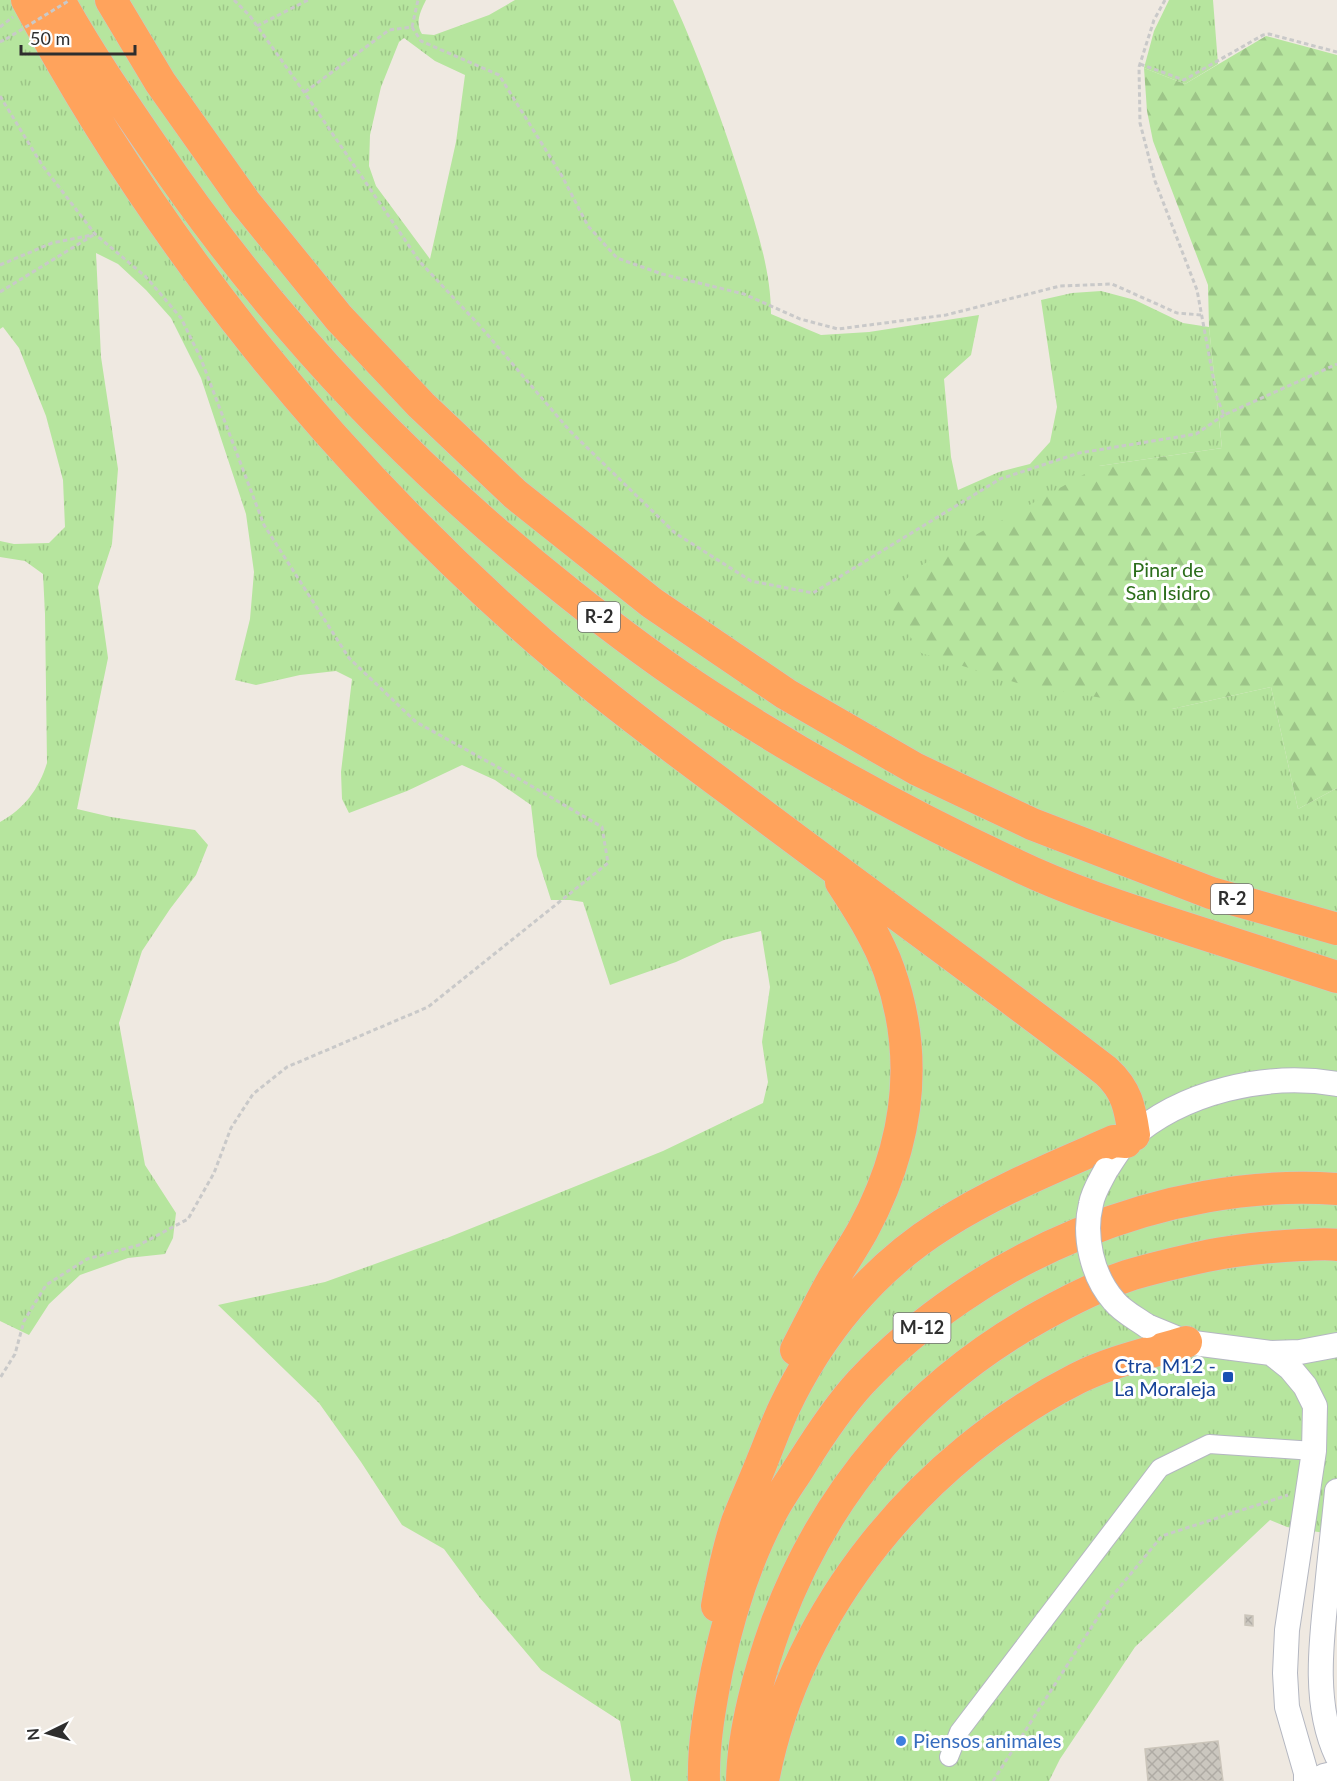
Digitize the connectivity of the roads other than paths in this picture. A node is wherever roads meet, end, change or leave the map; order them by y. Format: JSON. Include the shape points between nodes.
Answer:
{"nodes":[{"id":1,"x":27,"y":0,"type":"edge"},
{"id":2,"x":59,"y":0,"type":"edge"},
{"id":3,"x":111,"y":0,"type":"edge"},
{"id":4,"x":830,"y":866,"type":"junction"},
{"id":5,"x":1337,"y":929,"type":"edge"},
{"id":6,"x":1337,"y":977,"type":"edge"},
{"id":7,"x":1337,"y":1084,"type":"edge"},
{"id":8,"x":1130,"y":1138,"type":"junction"},
{"id":9,"x":1337,"y":1189,"type":"edge"},
{"id":10,"x":1337,"y":1245,"type":"edge"},
{"id":11,"x":1186,"y":1342,"type":"junction"},
{"id":12,"x":1337,"y":1346,"type":"edge"},
{"id":13,"x":1271,"y":1353,"type":"junction"},
{"id":14,"x":1314,"y":1450,"type":"junction"},
{"id":15,"x":1337,"y":1491,"type":"edge"},
{"id":16,"x":737,"y":1523,"type":"junction"},
{"id":17,"x":709,"y":1711,"type":"junction"},
{"id":18,"x":1337,"y":1756,"type":"edge"},
{"id":19,"x":949,"y":1757,"type":"dead end"},
{"id":20,"x":1337,"y":1773,"type":"edge"},
{"id":21,"x":704,"y":1781,"type":"edge"},
{"id":22,"x":742,"y":1781,"type":"edge"},
{"id":23,"x":763,"y":1781,"type":"edge"},
{"id":24,"x":1306,"y":1781,"type":"edge"},
{"id":25,"x":1315,"y":1781,"type":"edge"}],
"edges":[{"from":1,"to":4,"type":"highway","via":[[96,120],[166,226],[255,345],[345,450],[452,560],[541,642],[634,718]]},
{"from":2,"to":6,"type":"highway","number":"R-2","via":[[183,191],[288,326],[419,464],[519,554],[617,632],[710,696],[874,795],[1019,867],[1114,905]]},
{"from":3,"to":5,"type":"highway","number":"R-2","via":[[160,82],[238,192],[339,318],[421,405],[515,494],[652,603],[786,694],[927,774],[1032,824],[1211,893]]},
{"from":4,"to":8,"type":"highway","via":[[1106,1071],[1117,1081],[1131,1111]]},
{"from":4,"to":16,"type":"highway","via":[[888,968],[901,1013],[908,1086],[899,1142],[880,1192],[783,1375]]},
{"from":7,"to":8,"type":"street","via":[[1273,1081],[1229,1088],[1173,1109]]},
{"from":8,"to":11,"type":"street","bridge":true,"via":[[1106,1170],[1091,1203],[1089,1248],[1096,1271],[1114,1302],[1148,1326]]},
{"from":8,"to":16,"type":"highway","via":[[1114,1141],[965,1210],[917,1241],[873,1279],[826,1335],[808,1364],[784,1408]]},
{"from":9,"to":17,"type":"highway","number":"M-12","via":[[1234,1192],[1126,1215],[1015,1263],[905,1341],[861,1383],[820,1434],[775,1506],[729,1621]]},
{"from":10,"to":22,"type":"highway","number":"M-12","via":[[1225,1251],[1125,1277],[1066,1302],[1026,1325],[989,1347],[944,1382],[866,1461],[811,1547],[768,1646]]},
{"from":11,"to":13,"type":"street"},
{"from":11,"to":23,"type":"highway","via":[[1106,1366],[1042,1398],[941,1473],[886,1530],[831,1607],[808,1649],[774,1734]]},
{"from":12,"to":13,"type":"street"},
{"from":13,"to":14,"type":"street","via":[[1305,1386],[1315,1406]]},
{"from":14,"to":19,"type":"street","via":[[1209,1444],[1160,1468],[959,1732]]},
{"from":14,"to":24,"type":"street","via":[[1287,1630],[1285,1673],[1287,1707]]},
{"from":15,"to":18,"type":"street","via":[[1321,1676],[1328,1736]]},
{"from":16,"to":17,"type":"highway","via":[[723,1574],[703,1683]]},
{"from":17,"to":21,"type":"highway","number":"M-12"},
{"from":20,"to":25,"type":"street"}]}
